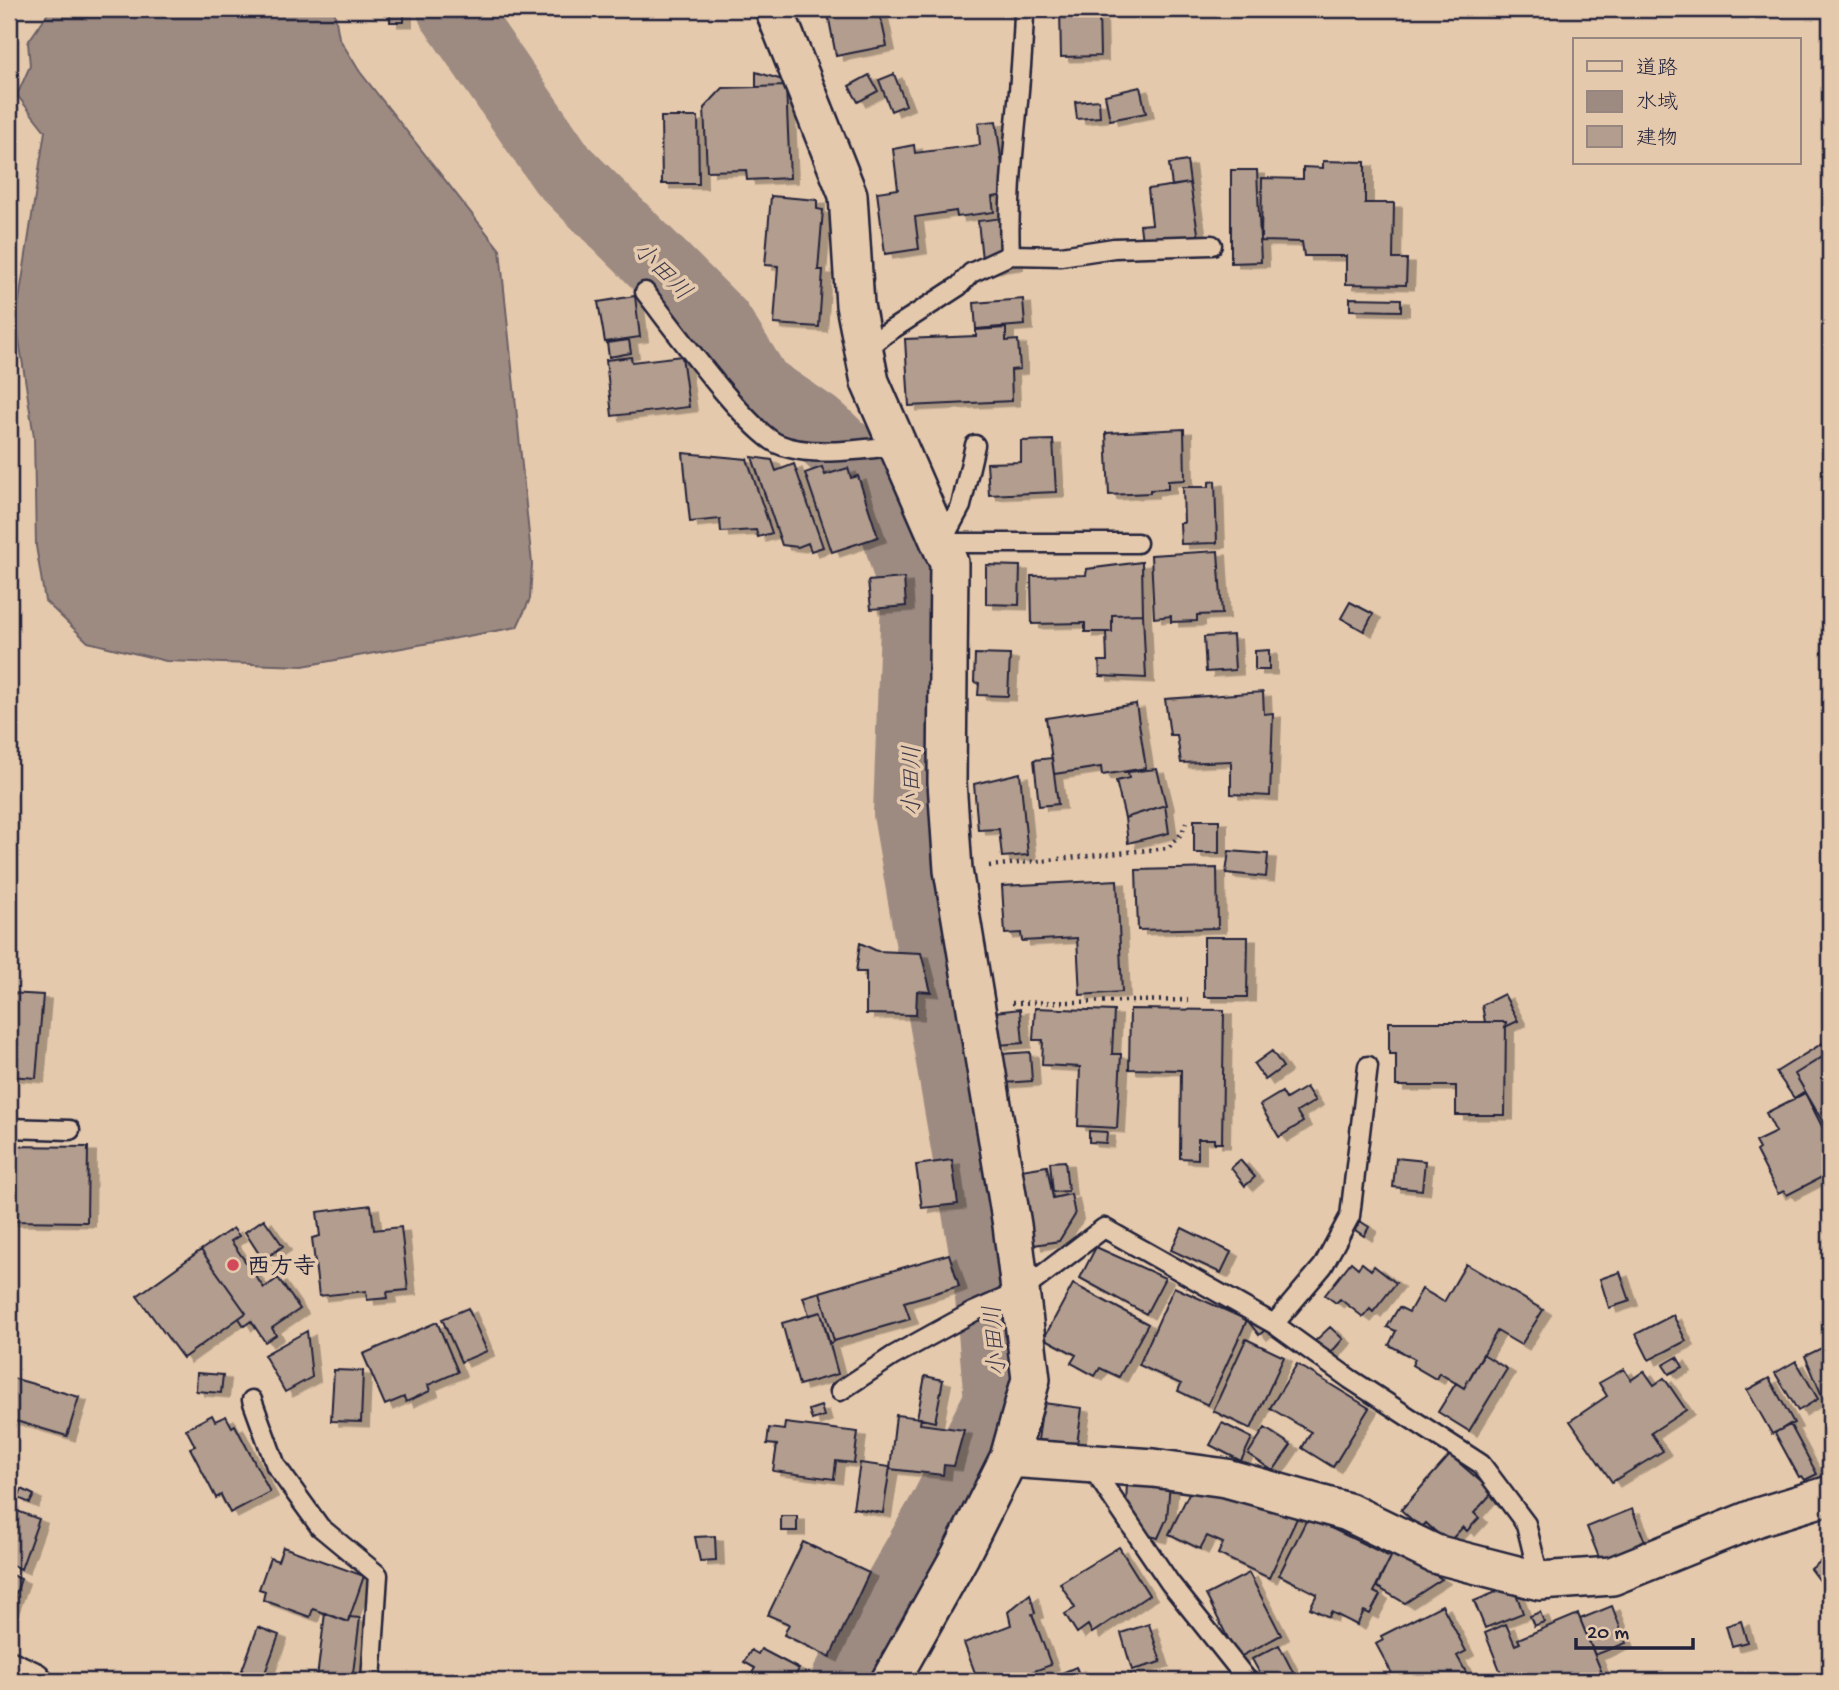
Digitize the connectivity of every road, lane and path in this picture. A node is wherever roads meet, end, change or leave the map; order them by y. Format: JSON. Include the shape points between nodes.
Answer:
{"nodes":[{"id":1,"x":774,"y":9,"type":"edge"},
{"id":2,"x":1024,"y":9,"type":"edge"},
{"id":3,"x":1212,"y":245,"type":"dead end"},
{"id":4,"x":1010,"y":255,"type":"junction"},
{"id":5,"x":645,"y":292,"type":"dead end"},
{"id":6,"x":864,"y":352,"type":"junction"},
{"id":7,"x":975,"y":445,"type":"dead end"},
{"id":8,"x":884,"y":447,"type":"junction"},
{"id":9,"x":941,"y":543,"type":"junction"},
{"id":10,"x":1137,"y":543,"type":"dead end"},
{"id":11,"x":1187,"y":820,"type":"dead end"},
{"id":12,"x":953,"y":870,"type":"junction"},
{"id":13,"x":1188,"y":1000,"type":"dead end"},
{"id":14,"x":977,"y":1007,"type":"junction"},
{"id":15,"x":1368,"y":1066,"type":"dead end"},
{"id":16,"x":9,"y":1128,"type":"edge"},
{"id":17,"x":70,"y":1130,"type":"dead end"},
{"id":18,"x":1017,"y":1293,"type":"junction"},
{"id":19,"x":1274,"y":1324,"type":"junction"},
{"id":20,"x":840,"y":1391,"type":"dead end"},
{"id":21,"x":252,"y":1400,"type":"dead end"},
{"id":22,"x":1009,"y":1458,"type":"junction"},
{"id":23,"x":1090,"y":1465,"type":"junction"},
{"id":24,"x":1830,"y":1495,"type":"edge"},
{"id":25,"x":1541,"y":1581,"type":"junction"},
{"id":26,"x":9,"y":1670,"type":"edge"},
{"id":27,"x":33,"y":1681,"type":"edge"},
{"id":28,"x":371,"y":1681,"type":"edge"},
{"id":29,"x":890,"y":1681,"type":"edge"},
{"id":30,"x":1248,"y":1681,"type":"edge"}],
"edges":[{"from":1,"to":6,"type":"street","via":[[848,195],[855,305]]},
{"from":2,"to":4,"type":"lane","via":[[1008,216]]},
{"from":3,"to":4,"type":"lane"},
{"from":4,"to":6,"type":"lane","via":[[971,273]]},
{"from":5,"to":8,"type":"lane","via":[[743,414],[778,444],[819,452]]},
{"from":6,"to":8,"type":"street"},
{"from":7,"to":9,"type":"lane","via":[[961,506]]},
{"from":8,"to":9,"type":"street"},
{"from":9,"to":10,"type":"lane"},
{"from":9,"to":12,"type":"street","via":[[949,563],[947,782]]},
{"from":11,"to":12,"type":"path","via":[[1182,834],[1168,848]]},
{"from":12,"to":14,"type":"street"},
{"from":13,"to":14,"type":"path"},
{"from":14,"to":18,"type":"street"},
{"from":15,"to":19,"type":"lane","via":[[1350,1216],[1323,1266]]},
{"from":16,"to":17,"type":"lane"},
{"from":18,"to":19,"type":"lane","via":[[1104,1228]]},
{"from":18,"to":20,"type":"lane","via":[[893,1356]]},
{"from":18,"to":22,"type":"street","via":[[1031,1379]]},
{"from":19,"to":25,"type":"lane","via":[[1482,1464],[1526,1524]]},
{"from":21,"to":28,"type":"lane","via":[[276,1466],[305,1507],[320,1527],[378,1575]]},
{"from":22,"to":23,"type":"street"},
{"from":22,"to":29,"type":"street"},
{"from":23,"to":25,"type":"street","via":[[1226,1478],[1348,1512],[1436,1554]]},
{"from":23,"to":30,"type":"lane","via":[[1170,1583]]},
{"from":24,"to":25,"type":"street","via":[[1758,1517],[1612,1576]]},
{"from":26,"to":27,"type":"street"}]}
